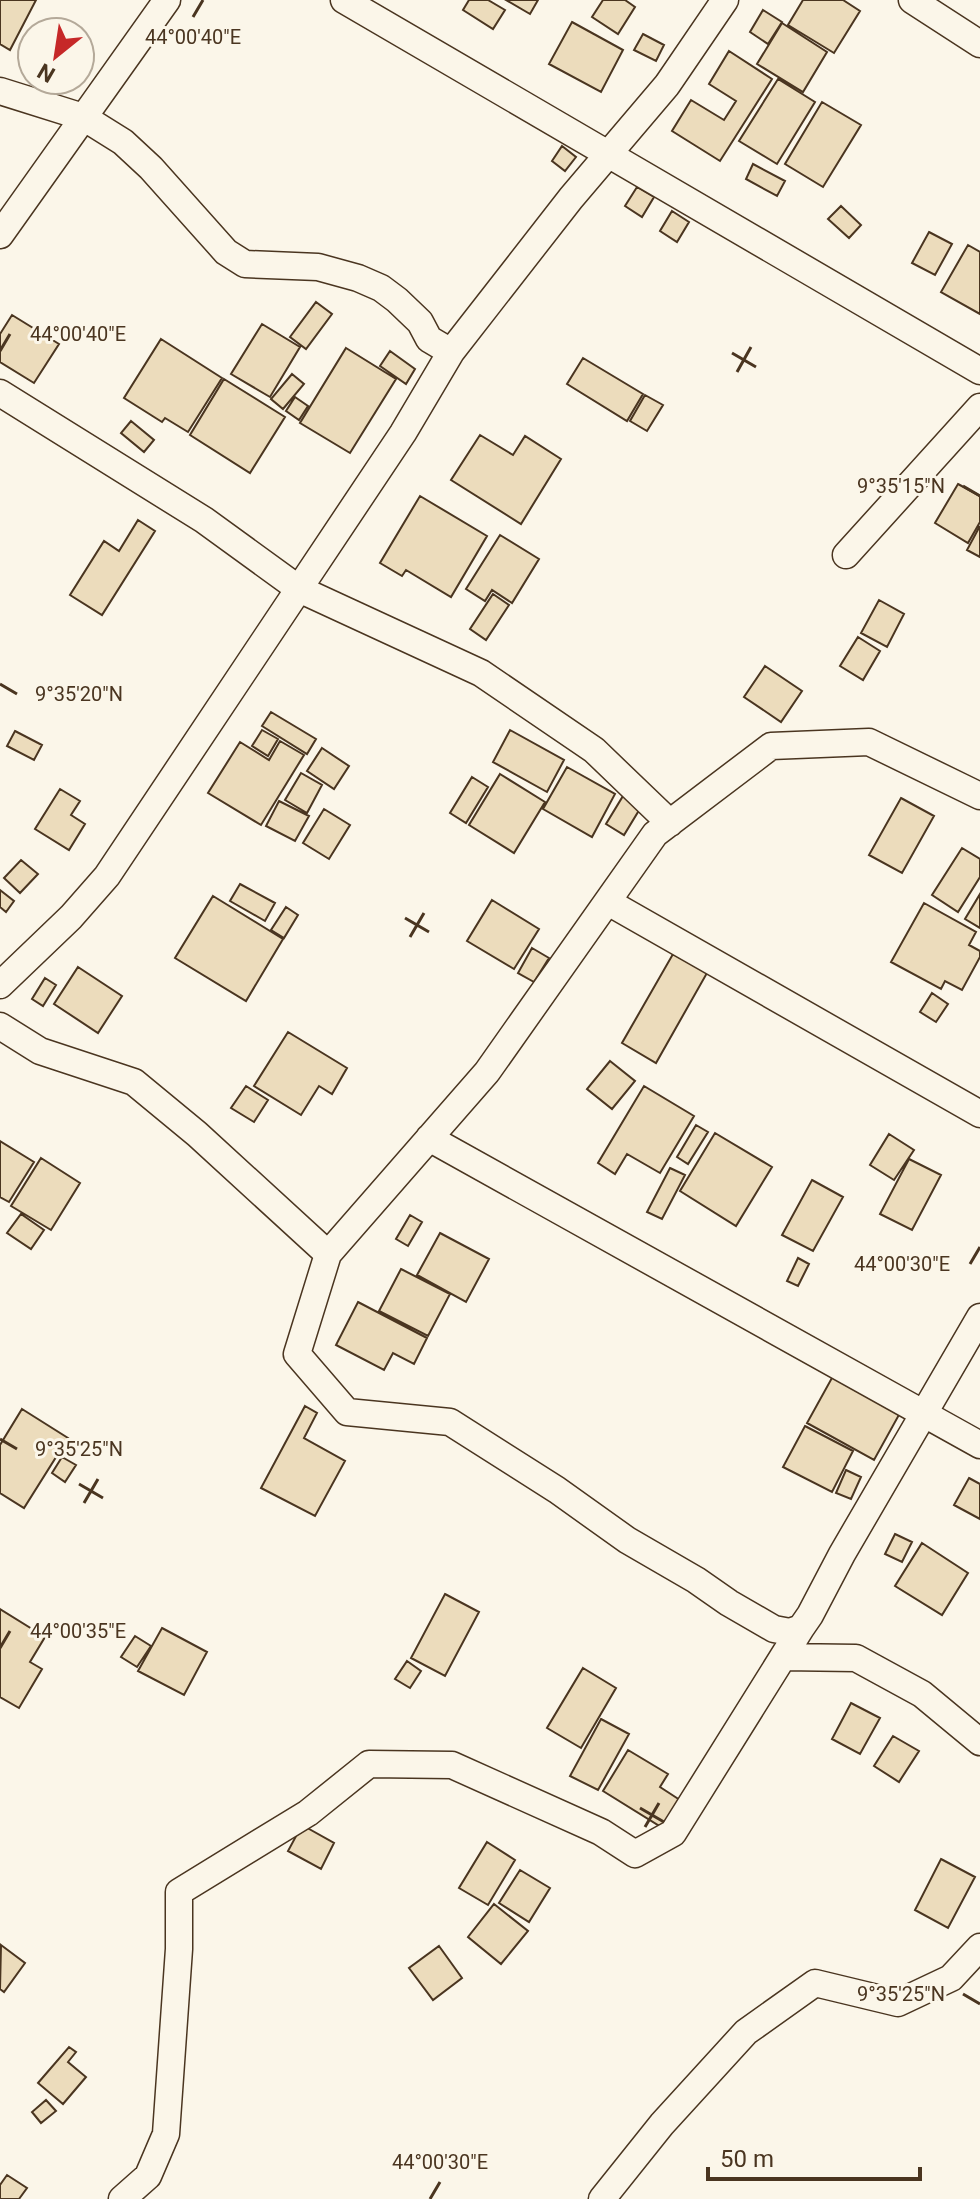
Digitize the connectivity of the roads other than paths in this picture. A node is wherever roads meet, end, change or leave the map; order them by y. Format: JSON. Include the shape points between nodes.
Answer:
{"nodes":[{"id":1,"x":167,"y":0,"type":"edge"},
{"id":2,"x":344,"y":0,"type":"edge"},
{"id":3,"x":725,"y":0,"type":"edge"},
{"id":4,"x":912,"y":0,"type":"edge"},
{"id":5,"x":980,"y":44,"type":"edge"},
{"id":6,"x":0,"y":91,"type":"edge"},
{"id":7,"x":83,"y":117,"type":"junction"},
{"id":8,"x":608,"y":153,"type":"junction"},
{"id":9,"x":0,"y":235,"type":"edge"},
{"id":10,"x":451,"y":352,"type":"junction"},
{"id":11,"x":980,"y":371,"type":"edge"},
{"id":12,"x":0,"y":393,"type":"edge"},
{"id":13,"x":980,"y":407,"type":"edge"},
{"id":14,"x":846,"y":555,"type":"dead end"},
{"id":15,"x":299,"y":589,"type":"junction"},
{"id":16,"x":980,"y":796,"type":"edge"},
{"id":17,"x":670,"y":823,"type":"junction"},
{"id":18,"x":608,"y":902,"type":"junction"},
{"id":19,"x":0,"y":985,"type":"edge"},
{"id":20,"x":0,"y":1026,"type":"edge"},
{"id":21,"x":980,"y":1114,"type":"edge"},
{"id":22,"x":429,"y":1138,"type":"junction"},
{"id":23,"x":328,"y":1254,"type":"junction"},
{"id":24,"x":980,"y":1317,"type":"edge"},
{"id":25,"x":923,"y":1413,"type":"junction"},
{"id":26,"x":980,"y":1445,"type":"edge"},
{"id":27,"x":801,"y":1628,"type":"junction"},
{"id":28,"x":783,"y":1657,"type":"junction"},
{"id":29,"x":980,"y":1742,"type":"edge"},
{"id":30,"x":980,"y":1947,"type":"edge"},
{"id":31,"x":122,"y":2199,"type":"edge"},
{"id":32,"x":602,"y":2199,"type":"edge"}],
"edges":[{"from":1,"to":7,"type":"street"},
{"from":2,"to":8,"type":"street"},
{"from":3,"to":8,"type":"street","via":[[667,85]]},
{"from":4,"to":5,"type":"street"},
{"from":6,"to":7,"type":"street"},
{"from":7,"to":9,"type":"street"},
{"from":7,"to":10,"type":"street","via":[[151,168],[226,252],[245,264],[318,267],[381,288],[420,322],[429,339]]},
{"from":8,"to":10,"type":"street"},
{"from":8,"to":11,"type":"street"},
{"from":10,"to":15,"type":"street"},
{"from":12,"to":15,"type":"street","via":[[204,520]]},
{"from":13,"to":14,"type":"street"},
{"from":15,"to":17,"type":"street","via":[[481,673],[594,750]]},
{"from":15,"to":19,"type":"street","via":[[107,876]]},
{"from":16,"to":17,"type":"street","via":[[869,742],[771,746]]},
{"from":17,"to":18,"type":"street","via":[[655,834]]},
{"from":18,"to":21,"type":"street"},
{"from":18,"to":22,"type":"street","via":[[487,1072]]},
{"from":20,"to":23,"type":"street","via":[[40,1051],[134,1082]]},
{"from":22,"to":23,"type":"street"},
{"from":22,"to":25,"type":"street"},
{"from":23,"to":27,"type":"street","via":[[297,1354],[347,1412],[450,1422],[763,1624],[790,1632]]},
{"from":24,"to":25,"type":"street"},
{"from":25,"to":26,"type":"street"},
{"from":25,"to":27,"type":"street"},
{"from":27,"to":28,"type":"street"},
{"from":28,"to":29,"type":"street","via":[[856,1658],[922,1694]]},
{"from":28,"to":31,"type":"street","via":[[673,1833],[635,1854],[601,1832],[452,1765],[369,1764],[308,1813],[179,1892],[166,2134],[148,2176]]},
{"from":30,"to":32,"type":"street","via":[[951,1978],[898,2003],[815,1983],[746,2032]]}]}
